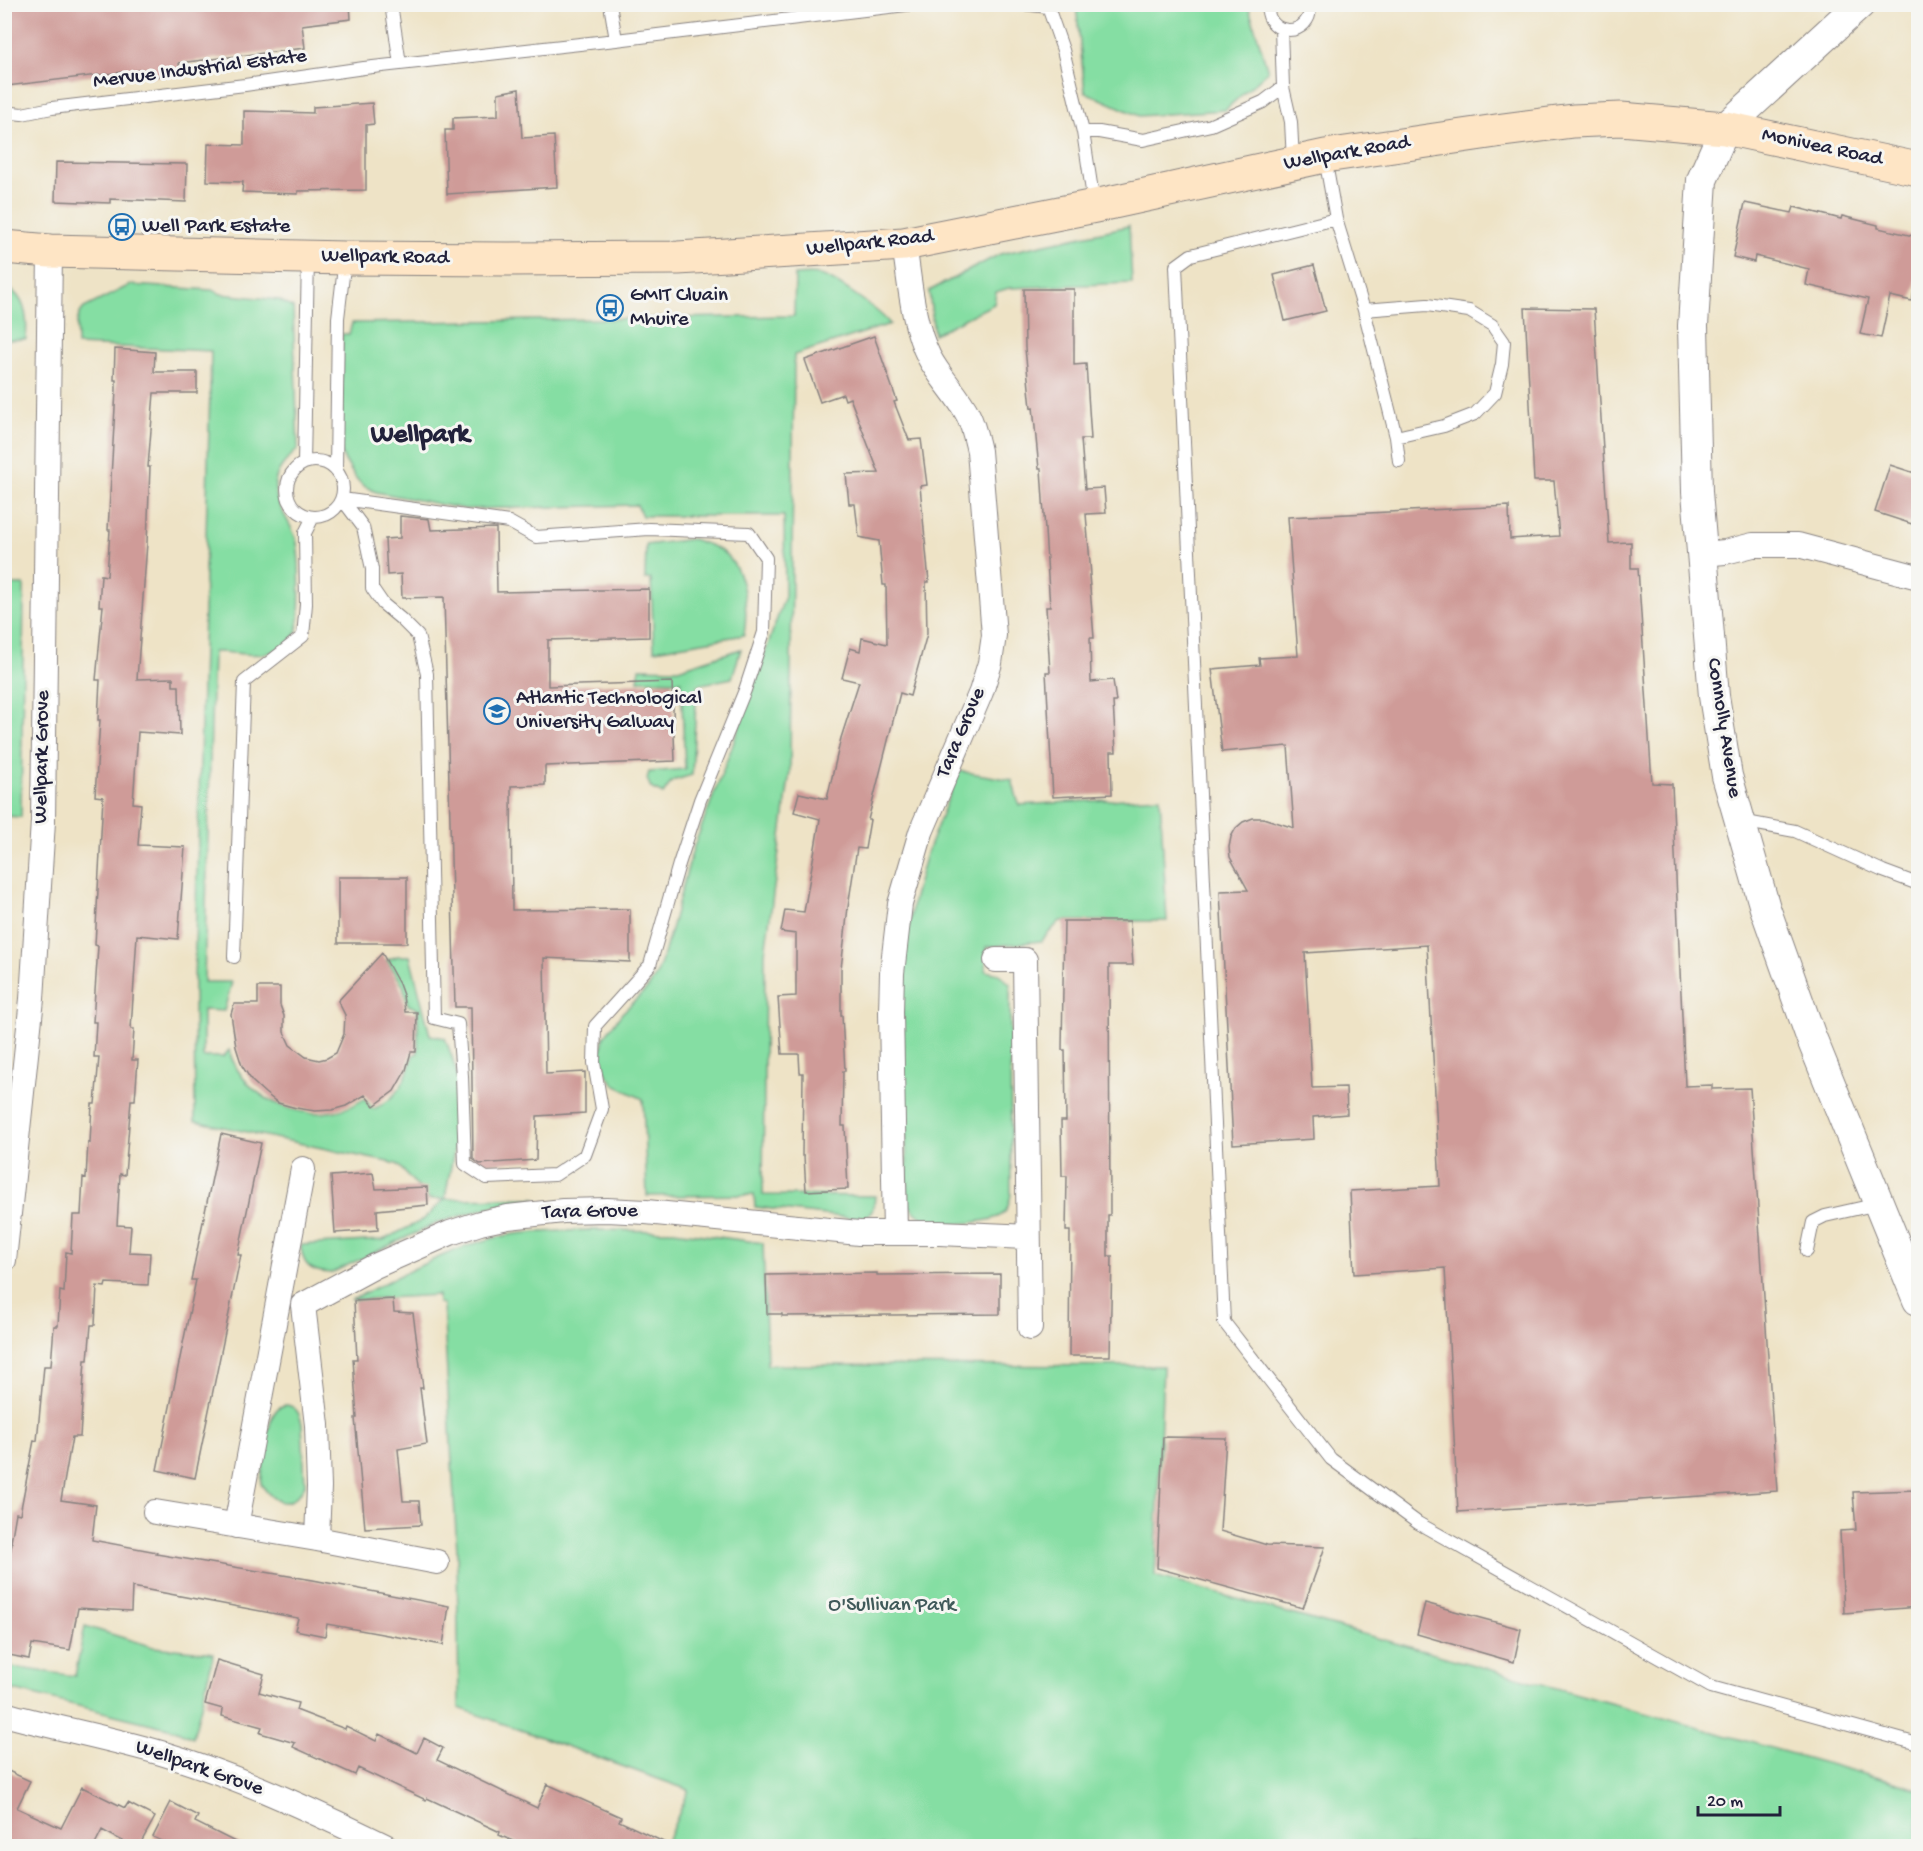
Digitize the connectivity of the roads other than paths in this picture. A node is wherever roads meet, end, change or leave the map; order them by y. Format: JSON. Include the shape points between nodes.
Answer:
{"nodes":[{"id":1,"x":391,"y":4,"type":"edge"},
{"id":2,"x":610,"y":4,"type":"edge"},
{"id":3,"x":914,"y":4,"type":"edge"},
{"id":4,"x":1023,"y":4,"type":"edge"},
{"id":5,"x":1268,"y":4,"type":"edge"},
{"id":6,"x":1860,"y":4,"type":"edge"},
{"id":7,"x":1311,"y":5,"type":"edge"},
{"id":8,"x":1048,"y":6,"type":"edge"},
{"id":9,"x":1281,"y":29,"type":"junction"},
{"id":10,"x":616,"y":40,"type":"junction"},
{"id":11,"x":400,"y":64,"type":"junction"},
{"id":12,"x":1283,"y":87,"type":"junction"},
{"id":13,"x":4,"y":112,"type":"edge"},
{"id":14,"x":1725,"y":128,"type":"junction"},
{"id":15,"x":1083,"y":132,"type":"junction"},
{"id":16,"x":1325,"y":156,"type":"junction"},
{"id":17,"x":1293,"y":162,"type":"junction"},
{"id":18,"x":1918,"y":169,"type":"edge"},
{"id":19,"x":1095,"y":206,"type":"junction"},
{"id":20,"x":1336,"y":219,"type":"junction"},
{"id":21,"x":904,"y":244,"type":"junction"},
{"id":22,"x":4,"y":247,"type":"edge"},
{"id":23,"x":50,"y":251,"type":"junction"},
{"id":24,"x":308,"y":257,"type":"junction"},
{"id":25,"x":345,"y":258,"type":"junction"},
{"id":26,"x":1364,"y":310,"type":"junction"},
{"id":27,"x":1396,"y":437,"type":"junction"},
{"id":28,"x":1399,"y":461,"type":"dead end"},
{"id":29,"x":304,"y":463,"type":"junction"},
{"id":30,"x":336,"y":470,"type":"junction"},
{"id":31,"x":342,"y":499,"type":"junction"},
{"id":32,"x":313,"y":517,"type":"junction"},
{"id":33,"x":1702,"y":554,"type":"junction"},
{"id":34,"x":1918,"y":577,"type":"edge"},
{"id":35,"x":1740,"y":821,"type":"junction"},
{"id":36,"x":1918,"y":884,"type":"edge"},
{"id":37,"x":234,"y":957,"type":"dead end"},
{"id":38,"x":996,"y":960,"type":"dead end"},
{"id":39,"x":303,"y":1169,"type":"dead end"},
{"id":40,"x":1879,"y":1204,"type":"junction"},
{"id":41,"x":895,"y":1233,"type":"junction"},
{"id":42,"x":1028,"y":1237,"type":"junction"},
{"id":43,"x":1807,"y":1251,"type":"dead end"},
{"id":44,"x":4,"y":1260,"type":"edge"},
{"id":45,"x":1918,"y":1300,"type":"edge"},
{"id":46,"x":278,"y":1301,"type":"junction"},
{"id":47,"x":303,"y":1305,"type":"junction"},
{"id":48,"x":1030,"y":1328,"type":"dead end"},
{"id":49,"x":154,"y":1512,"type":"dead end"},
{"id":50,"x":237,"y":1526,"type":"junction"},
{"id":51,"x":317,"y":1539,"type":"junction"},
{"id":52,"x":437,"y":1562,"type":"dead end"},
{"id":53,"x":4,"y":1714,"type":"edge"},
{"id":54,"x":1918,"y":1744,"type":"edge"},
{"id":55,"x":386,"y":1846,"type":"edge"}],
"edges":[{"from":1,"to":11,"type":"lane"},
{"from":2,"to":10,"type":"lane"},
{"from":3,"to":10,"type":"lane","name":"Mervue Industrial Estate"},
{"from":4,"to":8,"type":"lane"},
{"from":5,"to":9,"type":"lane","via":[[1271,21]]},
{"from":6,"to":14,"type":"street"},
{"from":7,"to":9,"type":"lane","via":[[1305,24],[1294,30]]},
{"from":8,"to":15,"type":"lane"},
{"from":9,"to":12,"type":"lane"},
{"from":10,"to":11,"type":"lane","name":"Mervue Industrial Estate"},
{"from":11,"to":13,"type":"lane","name":"Mervue Industrial Estate","via":[[22,114]]},
{"from":12,"to":15,"type":"lane","via":[[1263,102],[1211,125],[1143,140]]},
{"from":12,"to":17,"type":"lane","via":[[1291,122]]},
{"from":14,"to":16,"type":"main road","name":"Wellpark Road","via":[[1621,119],[1573,121]]},
{"from":14,"to":18,"type":"main road","name":"Monivea Road"},
{"from":14,"to":33,"type":"street","name":"Connolly Avenue","via":[[1702,180],[1693,326]]},
{"from":15,"to":19,"type":"lane"},
{"from":16,"to":17,"type":"main road","name":"Wellpark Road"},
{"from":16,"to":20,"type":"lane"},
{"from":17,"to":19,"type":"main road","name":"Wellpark Road"},
{"from":19,"to":21,"type":"main road","name":"Wellpark Road"},
{"from":20,"to":26,"type":"lane"},
{"from":20,"to":54,"type":"lane","via":[[1191,255],[1176,266],[1224,1322],[1331,1460],[1418,1523],[1711,1687]]},
{"from":21,"to":25,"type":"main road","name":"Wellpark Road","via":[[678,258]]},
{"from":21,"to":41,"type":"street","name":"Tara Grove","via":[[921,336],[939,374],[968,413],[980,451],[994,635],[981,692],[921,832],[900,904],[891,992]]},
{"from":22,"to":23,"type":"main road","name":"Wellpark Road"},
{"from":23,"to":24,"type":"main road","name":"Wellpark Road"},
{"from":23,"to":44,"type":"street","name":"Wellpark Grove","via":[[43,821],[32,999]]},
{"from":24,"to":25,"type":"main road","name":"Wellpark Road"},
{"from":24,"to":29,"type":"lane"},
{"from":25,"to":30,"type":"lane","via":[[338,318]]},
{"from":26,"to":27,"type":"lane"},
{"from":26,"to":27,"type":"lane","via":[[1427,305],[1469,311],[1492,325],[1504,342],[1495,393],[1475,414]]},
{"from":27,"to":28,"type":"lane"},
{"from":29,"to":30,"type":"lane","via":[[318,461]]},
{"from":29,"to":32,"type":"lane","via":[[290,475],[287,493],[296,510]]},
{"from":30,"to":31,"type":"lane","via":[[344,486]]},
{"from":31,"to":31,"type":"lane","via":[[363,527],[372,588],[383,604],[418,636],[427,674],[434,1018],[458,1024],[465,1164],[486,1178],[555,1174],[585,1155],[602,1109],[594,1064],[596,1026],[650,965],[700,800],[746,690],[764,632],[766,558],[749,533],[649,529],[536,537],[509,522]]},
{"from":31,"to":32,"type":"lane","via":[[333,511]]},
{"from":32,"to":37,"type":"lane","via":[[305,533],[303,636],[244,682]]},
{"from":33,"to":34,"type":"street","via":[[1753,545],[1798,545]]},
{"from":33,"to":35,"type":"street","name":"Connolly Avenue","via":[[1714,696],[1727,776]]},
{"from":35,"to":36,"type":"lane","via":[[1795,831]]},
{"from":35,"to":40,"type":"street","name":"Connolly Avenue","via":[[1811,1037]]},
{"from":38,"to":42,"type":"street","via":[[1025,960]]},
{"from":39,"to":46,"type":"street"},
{"from":40,"to":43,"type":"lane","via":[[1813,1222]]},
{"from":40,"to":45,"type":"street","name":"Connolly Avenue"},
{"from":41,"to":42,"type":"street","name":"Tara Grove"},
{"from":41,"to":47,"type":"street","name":"Tara Grove","via":[[829,1231],[607,1210],[508,1216],[450,1233],[375,1266]]},
{"from":42,"to":48,"type":"street"},
{"from":46,"to":47,"type":"street"},
{"from":46,"to":50,"type":"street"},
{"from":47,"to":51,"type":"street","via":[[317,1425]]},
{"from":49,"to":50,"type":"street"},
{"from":50,"to":51,"type":"street"},
{"from":51,"to":52,"type":"street"},
{"from":53,"to":55,"type":"street","name":"Wellpark Grove","via":[[193,1764]]}]}
